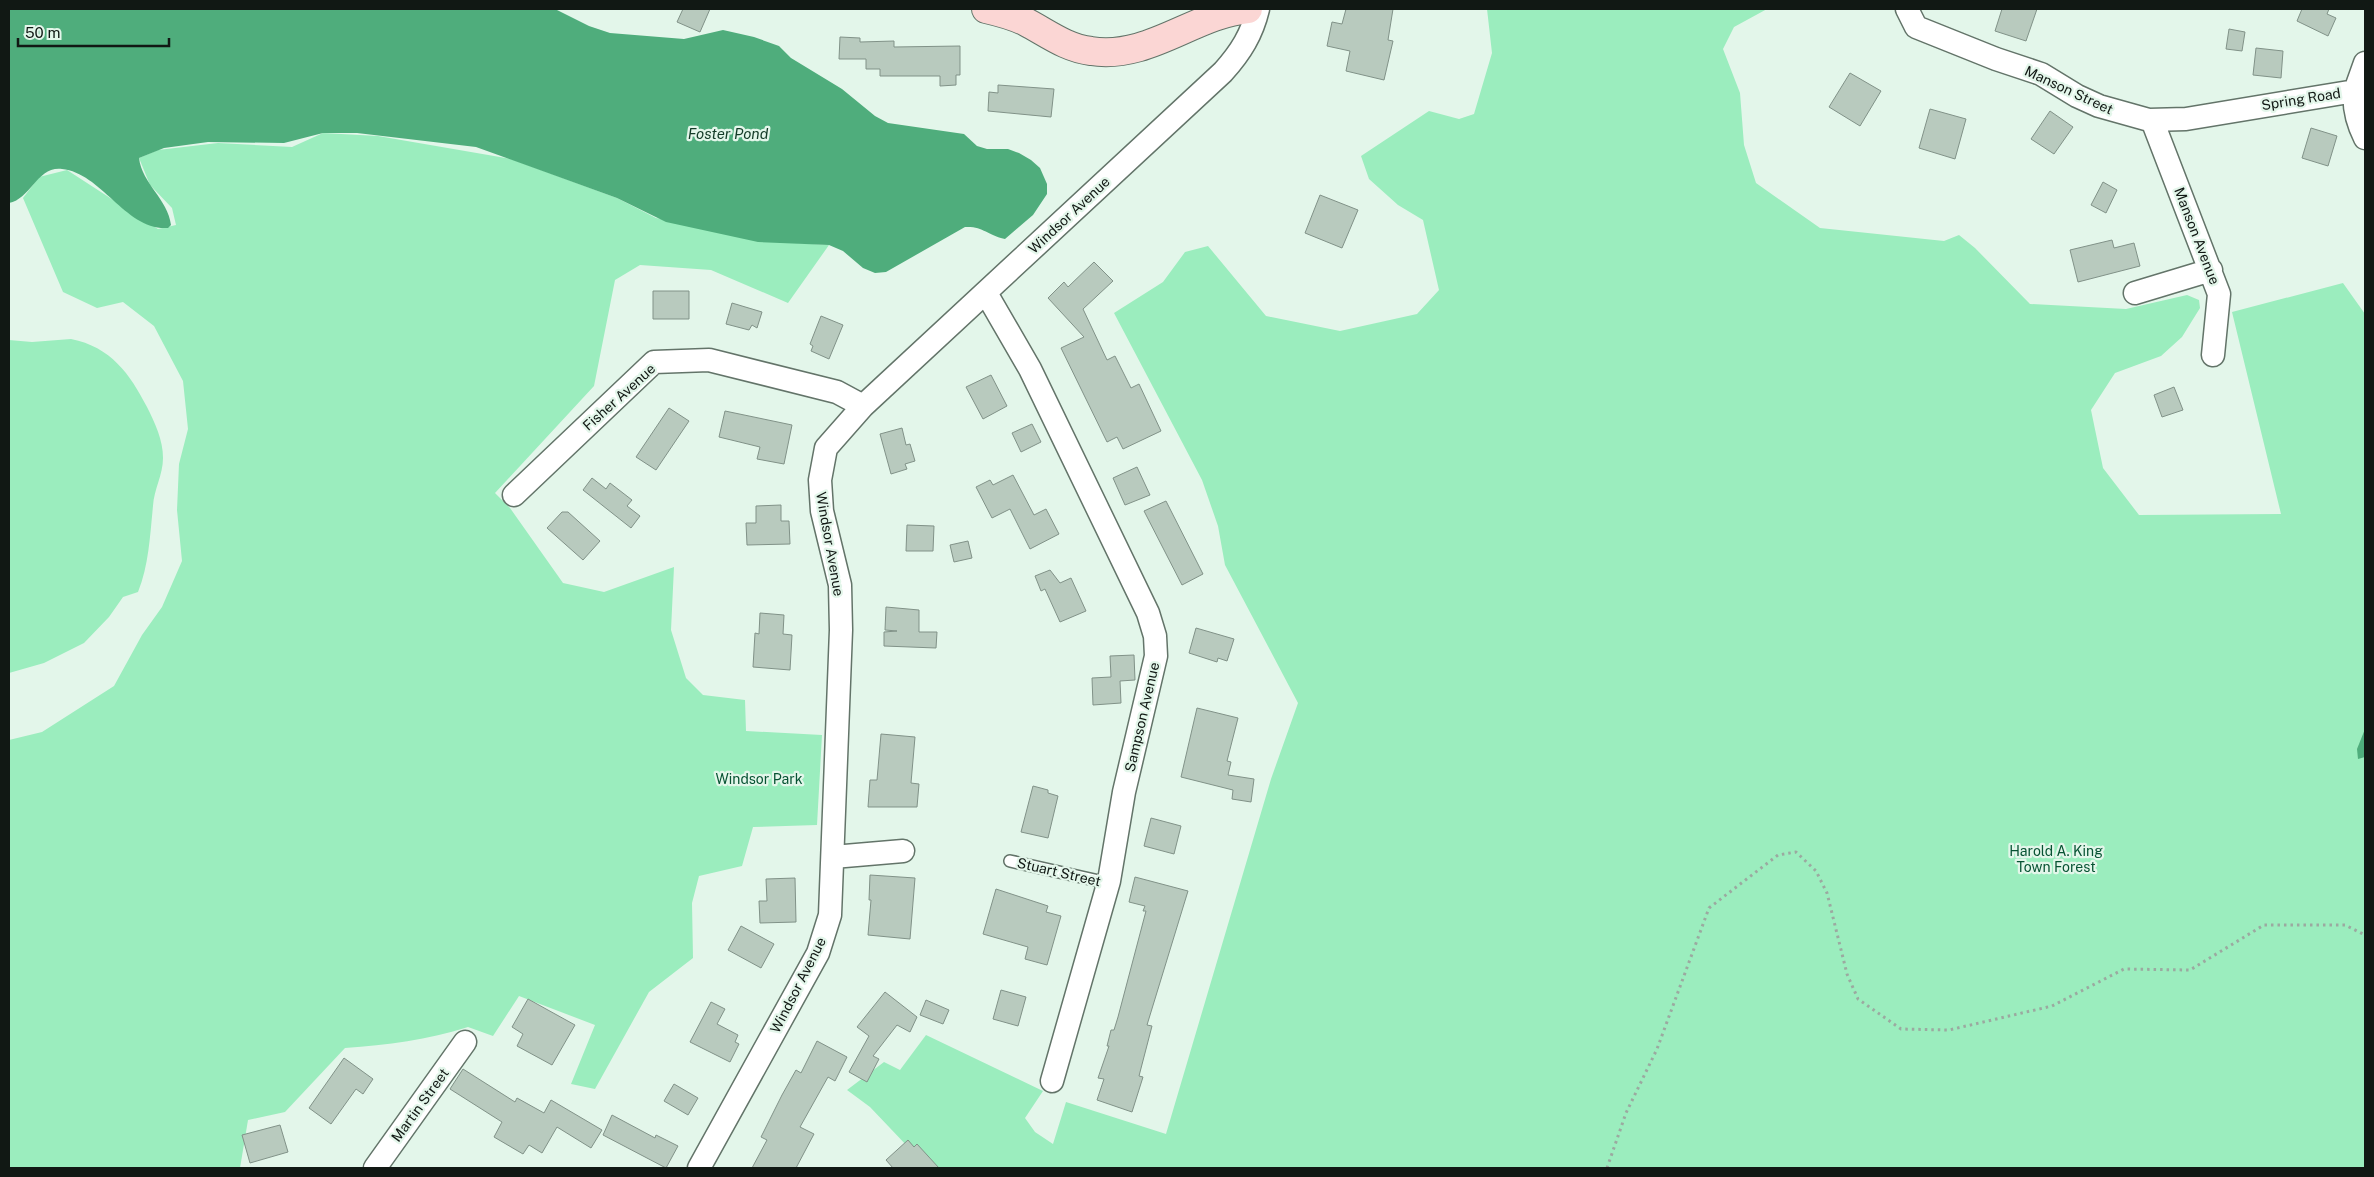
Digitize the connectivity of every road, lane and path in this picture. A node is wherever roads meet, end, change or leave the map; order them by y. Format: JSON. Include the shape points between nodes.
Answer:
{"nodes":[{"id":1,"x":986,"y":9,"type":"edge"},
{"id":2,"x":1248,"y":9,"type":"edge"},
{"id":3,"x":1258,"y":9,"type":"edge"},
{"id":4,"x":1907,"y":9,"type":"edge"},
{"id":5,"x":2365,"y":63,"type":"edge"},
{"id":6,"x":2355,"y":91,"type":"junction"},
{"id":7,"x":2218,"y":114,"type":"joint"},
{"id":8,"x":2152,"y":120,"type":"junction"},
{"id":9,"x":2365,"y":138,"type":"edge"},
{"id":10,"x":2211,"y":270,"type":"junction"},
{"id":11,"x":986,"y":293,"type":"junction"},
{"id":12,"x":2135,"y":293,"type":"dead end"},
{"id":13,"x":2213,"y":356,"type":"dead end"},
{"id":14,"x":863,"y":406,"type":"junction"},
{"id":15,"x":514,"y":495,"type":"dead end"},
{"id":16,"x":903,"y":851,"type":"dead end"},
{"id":17,"x":833,"y":857,"type":"junction"},
{"id":18,"x":1010,"y":861,"type":"dead end"},
{"id":19,"x":1108,"y":883,"type":"junction"},
{"id":20,"x":2365,"y":935,"type":"edge"},
{"id":21,"x":466,"y":1042,"type":"dead end"},
{"id":22,"x":1052,"y":1081,"type":"dead end"},
{"id":23,"x":375,"y":1168,"type":"edge"},
{"id":24,"x":699,"y":1168,"type":"edge"},
{"id":25,"x":1607,"y":1168,"type":"edge"}],
"edges":[{"from":1,"to":2,"type":"street","via":[[1024,21],[1078,48],[1108,52],[1168,38],[1218,15]]},
{"from":3,"to":11,"type":"street","name":"Windsor Avenue","via":[[1250,36],[1223,72]]},
{"from":4,"to":8,"type":"street","name":"Manson Street","via":[[1916,26],[2041,74],[2099,106]]},
{"from":5,"to":6,"type":"street","name":"Spring Road"},
{"from":6,"to":7,"type":"street","name":"Spring Road"},
{"from":6,"to":9,"type":"street","via":[[2353,103]]},
{"from":7,"to":8,"type":"street","name":"Manson Street"},
{"from":8,"to":10,"type":"street","name":"Manson Avenue"},
{"from":10,"to":12,"type":"street"},
{"from":10,"to":13,"type":"street","name":"Manson Avenue","via":[[2219,294]]},
{"from":11,"to":14,"type":"street","name":"Windsor Avenue"},
{"from":11,"to":19,"type":"street","name":"Sampson Avenue","via":[[1030,370],[1148,613],[1155,636],[1153,673],[1124,792]]},
{"from":14,"to":15,"type":"street","name":"Fisher Avenue","via":[[837,392],[709,360],[654,362]]},
{"from":14,"to":17,"type":"street","name":"Windsor Avenue","via":[[826,448],[820,480],[822,511],[836,565],[840,603]]},
{"from":16,"to":17,"type":"street"},
{"from":17,"to":24,"type":"street","name":"Windsor Avenue","via":[[830,915],[818,953]]},
{"from":18,"to":19,"type":"lane","name":"Stuart Street"},
{"from":19,"to":22,"type":"street","name":"Sampson Avenue"},
{"from":20,"to":25,"type":"path","via":[[2345,925],[2264,925],[2190,970],[2124,969],[2052,1006],[1949,1030],[1900,1030],[1858,999],[1847,974],[1827,893],[1816,871],[1796,852],[1778,855],[1709,908],[1658,1049],[1626,1113]]},
{"from":21,"to":23,"type":"street","name":"Martin Street"}]}
